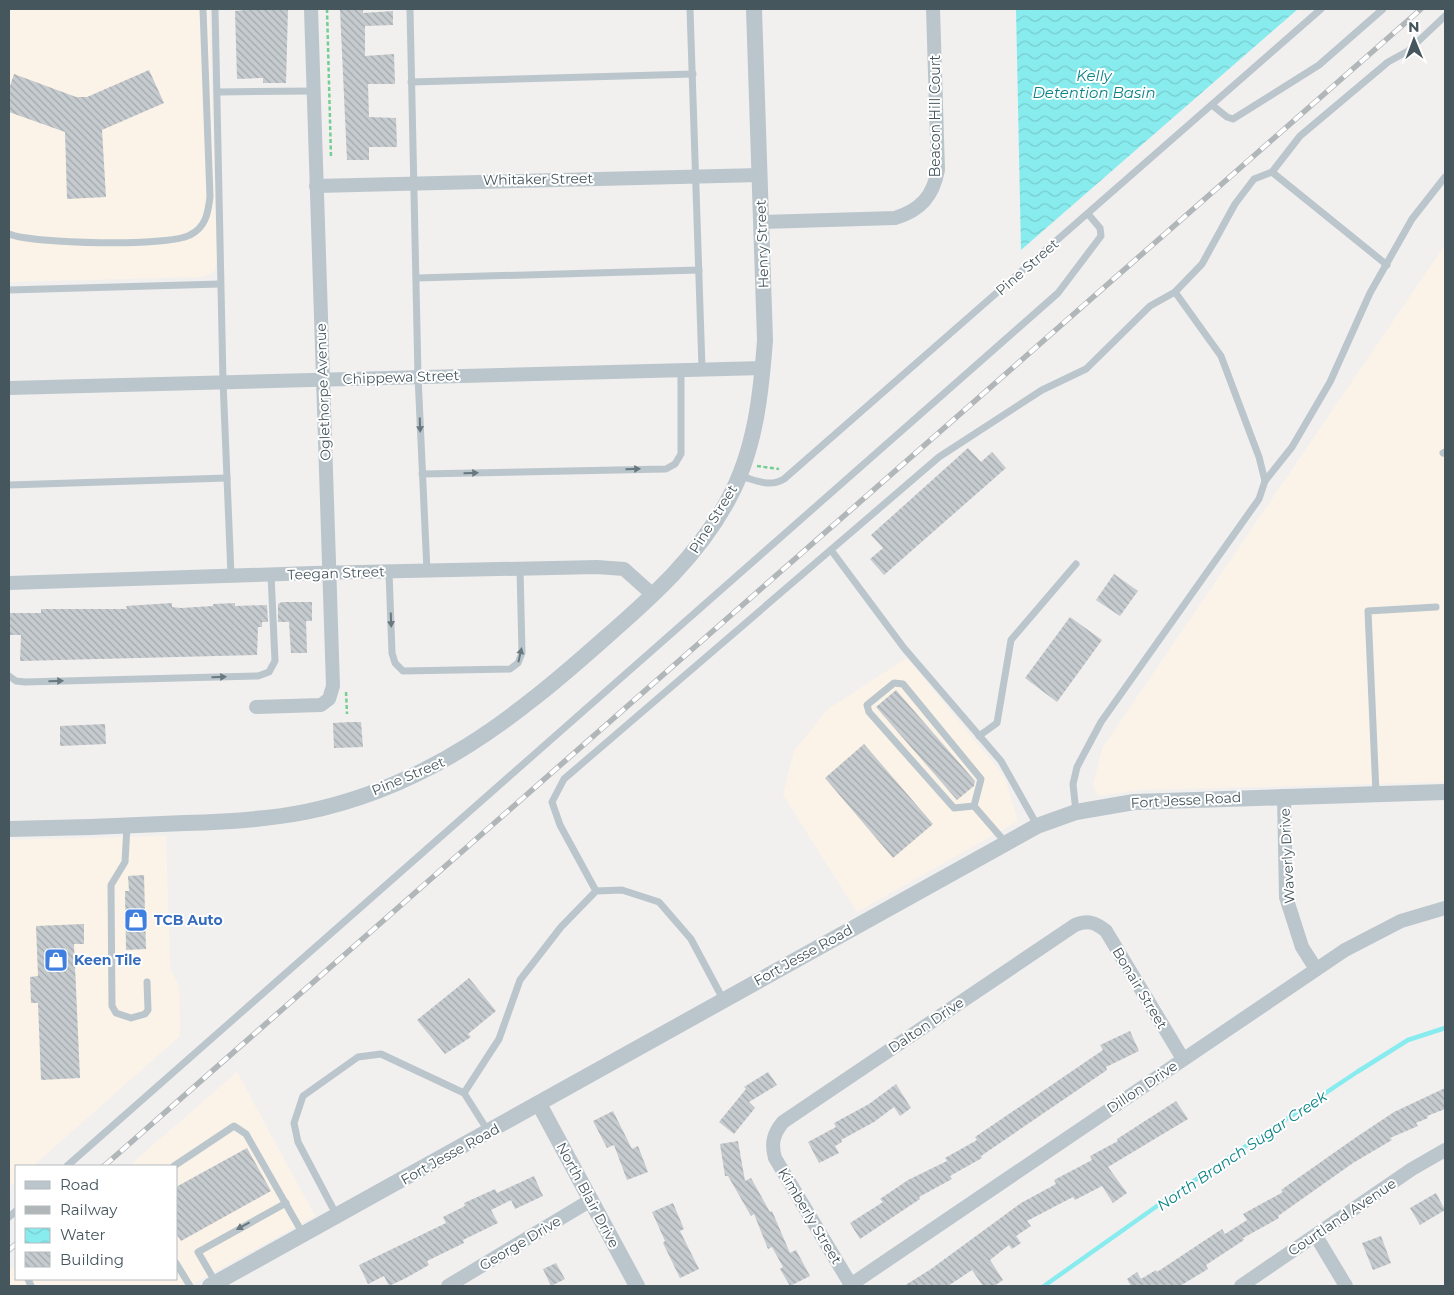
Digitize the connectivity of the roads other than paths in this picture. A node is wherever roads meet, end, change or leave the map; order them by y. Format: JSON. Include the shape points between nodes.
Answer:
{"nodes":[{"id":1,"x":203,"y":9,"type":"edge"},
{"id":2,"x":215,"y":9,"type":"edge"},
{"id":3,"x":311,"y":9,"type":"edge"},
{"id":4,"x":410,"y":9,"type":"edge"},
{"id":5,"x":690,"y":9,"type":"edge"},
{"id":6,"x":754,"y":9,"type":"edge"},
{"id":7,"x":933,"y":9,"type":"edge"},
{"id":8,"x":1321,"y":9,"type":"edge"},
{"id":9,"x":1383,"y":9,"type":"edge"},
{"id":10,"x":1445,"y":16,"type":"edge"},
{"id":11,"x":693,"y":74,"type":"junction"},
{"id":12,"x":411,"y":82,"type":"junction"},
{"id":13,"x":313,"y":91,"type":"junction"},
{"id":14,"x":218,"y":92,"type":"junction"},
{"id":15,"x":1212,"y":105,"type":"junction"},
{"id":16,"x":1272,"y":172,"type":"junction"},
{"id":17,"x":760,"y":174,"type":"junction"},
{"id":18,"x":696,"y":175,"type":"junction"},
{"id":19,"x":1445,"y":177,"type":"edge"},
{"id":20,"x":415,"y":182,"type":"junction"},
{"id":21,"x":316,"y":186,"type":"junction"},
{"id":22,"x":1088,"y":214,"type":"junction"},
{"id":23,"x":761,"y":222,"type":"junction"},
{"id":24,"x":9,"y":234,"type":"edge"},
{"id":25,"x":1387,"y":265,"type":"junction"},
{"id":26,"x":699,"y":270,"type":"junction"},
{"id":27,"x":417,"y":278,"type":"junction"},
{"id":28,"x":220,"y":284,"type":"junction"},
{"id":29,"x":9,"y":290,"type":"edge"},
{"id":30,"x":1175,"y":292,"type":"junction"},
{"id":31,"x":702,"y":368,"type":"junction"},
{"id":32,"x":763,"y":368,"type":"junction"},
{"id":33,"x":681,"y":370,"type":"junction"},
{"id":34,"x":418,"y":376,"type":"junction"},
{"id":35,"x":323,"y":379,"type":"junction"},
{"id":36,"x":223,"y":381,"type":"junction"},
{"id":37,"x":9,"y":388,"type":"edge"},
{"id":38,"x":422,"y":474,"type":"junction"},
{"id":39,"x":740,"y":476,"type":"junction"},
{"id":40,"x":227,"y":478,"type":"junction"},
{"id":41,"x":1265,"y":482,"type":"junction"},
{"id":42,"x":9,"y":485,"type":"edge"},
{"id":43,"x":831,"y":550,"type":"junction"},
{"id":44,"x":1076,"y":564,"type":"dead end"},
{"id":45,"x":520,"y":568,"type":"junction"},
{"id":46,"x":427,"y":571,"type":"junction"},
{"id":47,"x":389,"y":572,"type":"junction"},
{"id":48,"x":328,"y":573,"type":"junction"},
{"id":49,"x":231,"y":575,"type":"junction"},
{"id":50,"x":271,"y":575,"type":"junction"},
{"id":51,"x":9,"y":583,"type":"edge"},
{"id":52,"x":653,"y":595,"type":"junction"},
{"id":53,"x":1436,"y":607,"type":"dead end"},
{"id":54,"x":9,"y":676,"type":"edge"},
{"id":55,"x":256,"y":707,"type":"dead end"},
{"id":56,"x":979,"y":736,"type":"junction"},
{"id":57,"x":1445,"y":792,"type":"edge"},
{"id":58,"x":1376,"y":794,"type":"junction"},
{"id":59,"x":1284,"y":796,"type":"junction"},
{"id":60,"x":974,"y":806,"type":"junction"},
{"id":61,"x":1076,"y":812,"type":"junction"},
{"id":62,"x":127,"y":826,"type":"junction"},
{"id":63,"x":1037,"y":826,"type":"junction"},
{"id":64,"x":9,"y":829,"type":"edge"},
{"id":65,"x":1006,"y":842,"type":"junction"},
{"id":66,"x":596,"y":891,"type":"junction"},
{"id":67,"x":1445,"y":908,"type":"edge"},
{"id":68,"x":1093,"y":922,"type":"joint"},
{"id":69,"x":1316,"y":969,"type":"junction"},
{"id":70,"x":147,"y":982,"type":"dead end"},
{"id":71,"x":724,"y":999,"type":"junction"},
{"id":72,"x":1183,"y":1059,"type":"junction"},
{"id":73,"x":464,"y":1093,"type":"junction"},
{"id":74,"x":539,"y":1104,"type":"junction"},
{"id":75,"x":488,"y":1132,"type":"junction"},
{"id":76,"x":772,"y":1145,"type":"joint"},
{"id":77,"x":1445,"y":1150,"type":"edge"},
{"id":78,"x":68,"y":1165,"type":"edge"},
{"id":79,"x":176,"y":1165,"type":"edge"},
{"id":80,"x":591,"y":1200,"type":"junction"},
{"id":81,"x":286,"y":1203,"type":"junction"},
{"id":82,"x":338,"y":1216,"type":"junction"},
{"id":83,"x":304,"y":1235,"type":"junction"},
{"id":84,"x":1316,"y":1236,"type":"junction"},
{"id":85,"x":178,"y":1266,"type":"edge"},
{"id":86,"x":213,"y":1284,"type":"edge"},
{"id":87,"x":190,"y":1286,"type":"edge"},
{"id":88,"x":448,"y":1286,"type":"edge"},
{"id":89,"x":637,"y":1286,"type":"edge"},
{"id":90,"x":850,"y":1286,"type":"edge"},
{"id":91,"x":1241,"y":1286,"type":"edge"},
{"id":92,"x":1346,"y":1286,"type":"edge"}],
"edges":[{"from":1,"to":24,"type":"lane","via":[[210,197],[208,212],[199,230],[173,241],[137,242],[67,241]]},
{"from":2,"to":14,"type":"lane"},
{"from":3,"to":13,"type":"street","name":"Oglethorpe Avenue"},
{"from":4,"to":12,"type":"lane"},
{"from":5,"to":11,"type":"lane"},
{"from":6,"to":17,"type":"street","name":"Henry Street"},
{"from":7,"to":23,"type":"street","name":"Beacon Hill Court","via":[[938,170],[930,195],[909,214],[895,218]]},
{"from":8,"to":15,"type":"lane","name":"Pine Street"},
{"from":9,"to":15,"type":"lane","via":[[1319,65],[1233,119]]},
{"from":10,"to":16,"type":"lane","via":[[1408,51],[1388,62],[1300,136]]},
{"from":11,"to":12,"type":"lane"},
{"from":11,"to":18,"type":"lane"},
{"from":12,"to":20,"type":"lane"},
{"from":13,"to":14,"type":"lane"},
{"from":13,"to":21,"type":"street","name":"Oglethorpe Avenue"},
{"from":14,"to":28,"type":"lane"},
{"from":15,"to":22,"type":"lane","name":"Pine Street"},
{"from":16,"to":25,"type":"lane"},
{"from":16,"to":30,"type":"lane","via":[[1254,179],[1235,204],[1202,264]]},
{"from":17,"to":18,"type":"street","name":"Whitaker Street"},
{"from":17,"to":23,"type":"street","name":"Henry Street"},
{"from":18,"to":20,"type":"street","name":"Whitaker Street"},
{"from":18,"to":26,"type":"lane"},
{"from":19,"to":25,"type":"lane","via":[[1412,219]]},
{"from":20,"to":21,"type":"street","name":"Whitaker Street"},
{"from":20,"to":27,"type":"lane"},
{"from":21,"to":35,"type":"street","name":"Oglethorpe Avenue"},
{"from":22,"to":39,"type":"lane","name":"Pine Street","via":[[784,479],[776,484],[767,484]]},
{"from":22,"to":78,"type":"lane","via":[[1100,228],[1101,236],[1058,293]]},
{"from":23,"to":32,"type":"street","name":"Henry Street"},
{"from":25,"to":41,"type":"lane","via":[[1370,293],[1330,382],[1292,447]]},
{"from":26,"to":27,"type":"lane"},
{"from":26,"to":31,"type":"lane"},
{"from":27,"to":34,"type":"lane"},
{"from":28,"to":29,"type":"lane"},
{"from":28,"to":36,"type":"lane"},
{"from":30,"to":41,"type":"lane","via":[[1221,356],[1259,457]]},
{"from":30,"to":43,"type":"lane","via":[[1150,306],[1086,369],[1042,390],[939,457]]},
{"from":31,"to":32,"type":"street","name":"Chippewa Street"},
{"from":31,"to":33,"type":"street","name":"Chippewa Street"},
{"from":32,"to":39,"type":"street","name":"Henry Street","via":[[754,433]]},
{"from":33,"to":34,"type":"street","name":"Chippewa Street"},
{"from":38,"to":33,"type":"lane","one_way":true,"via":[[666,469],[675,464],[681,454]]},
{"from":34,"to":35,"type":"street","name":"Chippewa Street"},
{"from":34,"to":38,"type":"lane","one_way":true},
{"from":35,"to":36,"type":"street","name":"Chippewa Street"},
{"from":35,"to":48,"type":"street","name":"Oglethorpe Avenue"},
{"from":36,"to":37,"type":"street","name":"Chippewa Street"},
{"from":36,"to":40,"type":"lane"},
{"from":38,"to":46,"type":"lane"},
{"from":39,"to":52,"type":"street","name":"Pine Street","via":[[707,534],[679,570]]},
{"from":40,"to":42,"type":"lane"},
{"from":40,"to":49,"type":"lane"},
{"from":41,"to":61,"type":"lane","via":[[1259,499],[1101,722],[1077,767],[1073,784]]},
{"from":43,"to":56,"type":"lane","via":[[904,648]]},
{"from":43,"to":66,"type":"lane","via":[[564,779],[552,802],[560,825]]},
{"from":44,"to":56,"type":"lane","via":[[1011,640],[998,723]]},
{"from":45,"to":46,"type":"street","name":"Teegan Street"},
{"from":47,"to":45,"type":"lane","one_way":true,"via":[[392,653],[402,671],[510,669],[518,664],[522,653]]},
{"from":45,"to":52,"type":"street","name":"Teegan Street","via":[[624,569]]},
{"from":46,"to":47,"type":"street","name":"Teegan Street"},
{"from":47,"to":48,"type":"street","name":"Teegan Street"},
{"from":48,"to":50,"type":"street","name":"Teegan Street"},
{"from":48,"to":55,"type":"street","name":"Oglethorpe Avenue","via":[[333,686],[329,699],[318,706]]},
{"from":49,"to":50,"type":"street","name":"Teegan Street"},
{"from":49,"to":51,"type":"street","name":"Teegan Street"},
{"from":54,"to":50,"type":"lane","one_way":true,"via":[[25,682],[258,676],[269,672],[275,660]]},
{"from":52,"to":62,"type":"street","name":"Pine Street","via":[[519,713],[446,761],[404,780],[306,812],[233,821]]},
{"from":53,"to":58,"type":"lane","via":[[1368,611]]},
{"from":56,"to":63,"type":"lane","via":[[1001,761]]},
{"from":57,"to":58,"type":"street","name":"Fort Jesse Road"},
{"from":58,"to":59,"type":"street","name":"Fort Jesse Road"},
{"from":59,"to":61,"type":"street","name":"Fort Jesse Road","via":[[1134,802]]},
{"from":59,"to":69,"type":"street","name":"Waverly Drive","via":[[1286,897],[1302,947]]},
{"from":60,"to":60,"type":"lane","via":[[954,808],[868,712],[867,705],[894,682],[903,684],[980,779]]},
{"from":60,"to":65,"type":"lane"},
{"from":61,"to":63,"type":"street","name":"Fort Jesse Road"},
{"from":62,"to":64,"type":"street","name":"Pine Street"},
{"from":62,"to":70,"type":"lane","via":[[124,862],[111,885],[112,1006],[116,1013],[131,1018],[145,1014],[148,1010]]},
{"from":63,"to":65,"type":"street","name":"Fort Jesse Road"},
{"from":65,"to":71,"type":"street","name":"Fort Jesse Road"},
{"from":66,"to":71,"type":"lane","via":[[622,890],[659,902],[691,939]]},
{"from":66,"to":73,"type":"lane","via":[[561,927],[520,980],[499,1039]]},
{"from":67,"to":69,"type":"street","name":"Dillon Drive","via":[[1401,921],[1371,935]]},
{"from":68,"to":72,"type":"street","name":"Bonair Street","via":[[1106,931]]},
{"from":68,"to":76,"type":"street","name":"Dalton Drive","via":[[1074,925],[783,1122]]},
{"from":69,"to":72,"type":"street","name":"Dillon Drive"},
{"from":71,"to":74,"type":"street","name":"Fort Jesse Road"},
{"from":72,"to":90,"type":"street","name":"Dillon Drive"},
{"from":73,"to":75,"type":"lane"},
{"from":73,"to":82,"type":"lane","via":[[381,1054],[358,1058],[303,1096],[294,1123],[298,1142]]},
{"from":74,"to":75,"type":"street","name":"Fort Jesse Road"},
{"from":74,"to":80,"type":"street","name":"North Blair Drive"},
{"from":75,"to":82,"type":"street","name":"Fort Jesse Road"},
{"from":76,"to":90,"type":"street","name":"Kimberly Street","via":[[775,1158]]},
{"from":77,"to":84,"type":"street","name":"Courtland Avenue"},
{"from":79,"to":81,"type":"lane","via":[[234,1126],[246,1134]]},
{"from":80,"to":88,"type":"street","name":"George Drive"},
{"from":80,"to":89,"type":"street","name":"North Blair Drive"},
{"from":81,"to":83,"type":"lane"},
{"from":81,"to":86,"type":"lane","one_way":true,"via":[[198,1252]]},
{"from":82,"to":83,"type":"street","name":"Fort Jesse Road"},
{"from":83,"to":86,"type":"street","name":"Fort Jesse Road"},
{"from":84,"to":91,"type":"street","name":"Courtland Avenue"},
{"from":84,"to":92,"type":"street"},
{"from":85,"to":87,"type":"lane"}]}
